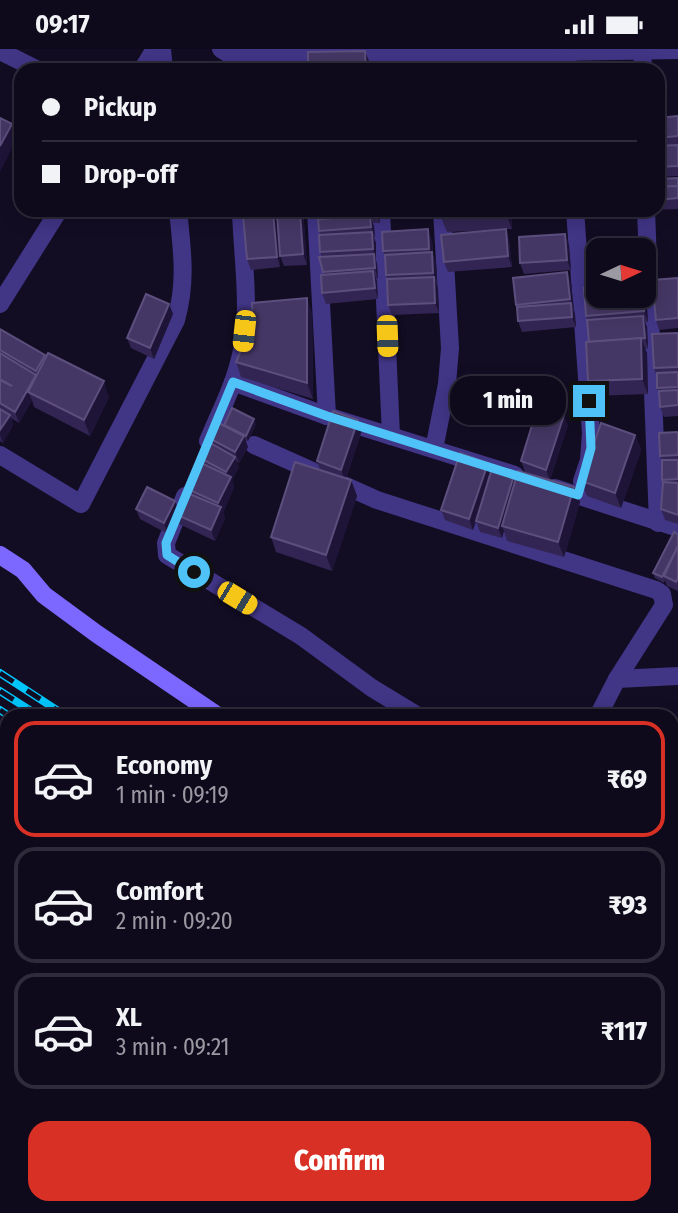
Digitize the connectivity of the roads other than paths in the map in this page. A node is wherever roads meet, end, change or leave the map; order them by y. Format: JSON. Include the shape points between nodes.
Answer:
{"nodes":[{"id":1,"x":642,"y":50,"type":"edge"},
{"id":2,"x":678,"y":50,"type":"edge"},
{"id":3,"x":0,"y":51,"type":"edge"},
{"id":4,"x":567,"y":57,"type":"edge"},
{"id":5,"x":310,"y":58,"type":"edge"},
{"id":6,"x":230,"y":59,"type":"edge"},
{"id":7,"x":375,"y":62,"type":"edge"},
{"id":8,"x":433,"y":62,"type":"edge"},
{"id":9,"x":24,"y":63,"type":"edge"},
{"id":10,"x":55,"y":217,"type":"edge"},
{"id":11,"x":179,"y":217,"type":"edge"},
{"id":12,"x":241,"y":217,"type":"edge"},
{"id":13,"x":316,"y":217,"type":"edge"},
{"id":14,"x":382,"y":217,"type":"edge"},
{"id":15,"x":442,"y":217,"type":"edge"},
{"id":16,"x":576,"y":217,"type":"edge"},
{"id":17,"x":646,"y":217,"type":"edge"},
{"id":18,"x":0,"y":304,"type":"edge"},
{"id":19,"x":233,"y":382,"type":"junction"},
{"id":20,"x":327,"y":416,"type":"junction"},
{"id":21,"x":391,"y":436,"type":"junction"},
{"id":22,"x":254,"y":445,"type":"dead end"},
{"id":23,"x":434,"y":449,"type":"junction"},
{"id":24,"x":0,"y":455,"type":"edge"},
{"id":25,"x":202,"y":456,"type":"edge"},
{"id":26,"x":192,"y":481,"type":"edge"},
{"id":27,"x":578,"y":495,"type":"junction"},
{"id":28,"x":658,"y":523,"type":"junction"},
{"id":29,"x":678,"y":528,"type":"edge"},
{"id":30,"x":0,"y":555,"type":"edge"},
{"id":31,"x":678,"y":676,"type":"edge"},
{"id":32,"x":617,"y":679,"type":"junction"},
{"id":33,"x":208,"y":709,"type":"edge"},
{"id":34,"x":406,"y":709,"type":"edge"},
{"id":35,"x":602,"y":709,"type":"edge"}],
"edges":[{"from":1,"to":2,"type":"street"},
{"from":1,"to":4,"type":"street"},
{"from":3,"to":9,"type":"street"},
{"from":4,"to":8,"type":"street"},
{"from":5,"to":6,"type":"street"},
{"from":5,"to":7,"type":"street"},
{"from":7,"to":8,"type":"street"},
{"from":10,"to":18,"type":"street"},
{"from":11,"to":24,"type":"street","via":[[185,274],[176,320],[81,504]]},
{"from":12,"to":19,"type":"street","via":[[244,331]]},
{"from":13,"to":20,"type":"street"},
{"from":14,"to":21,"type":"street"},
{"from":15,"to":23,"type":"street","via":[[450,348]]},
{"from":16,"to":27,"type":"street","via":[[591,433],[589,460]]},
{"from":17,"to":28,"type":"street"},
{"from":19,"to":20,"type":"street"},
{"from":19,"to":25,"type":"street"},
{"from":20,"to":21,"type":"street"},
{"from":21,"to":23,"type":"street"},
{"from":22,"to":32,"type":"street","via":[[377,500],[656,590],[664,605]]},
{"from":23,"to":27,"type":"street"},
{"from":26,"to":34,"type":"street","via":[[166,543],[167,555],[301,636]]},
{"from":27,"to":28,"type":"street"},
{"from":28,"to":29,"type":"street"},
{"from":30,"to":33,"type":"street","via":[[23,570],[44,595]]},
{"from":31,"to":32,"type":"street"},
{"from":32,"to":35,"type":"street"}]}
